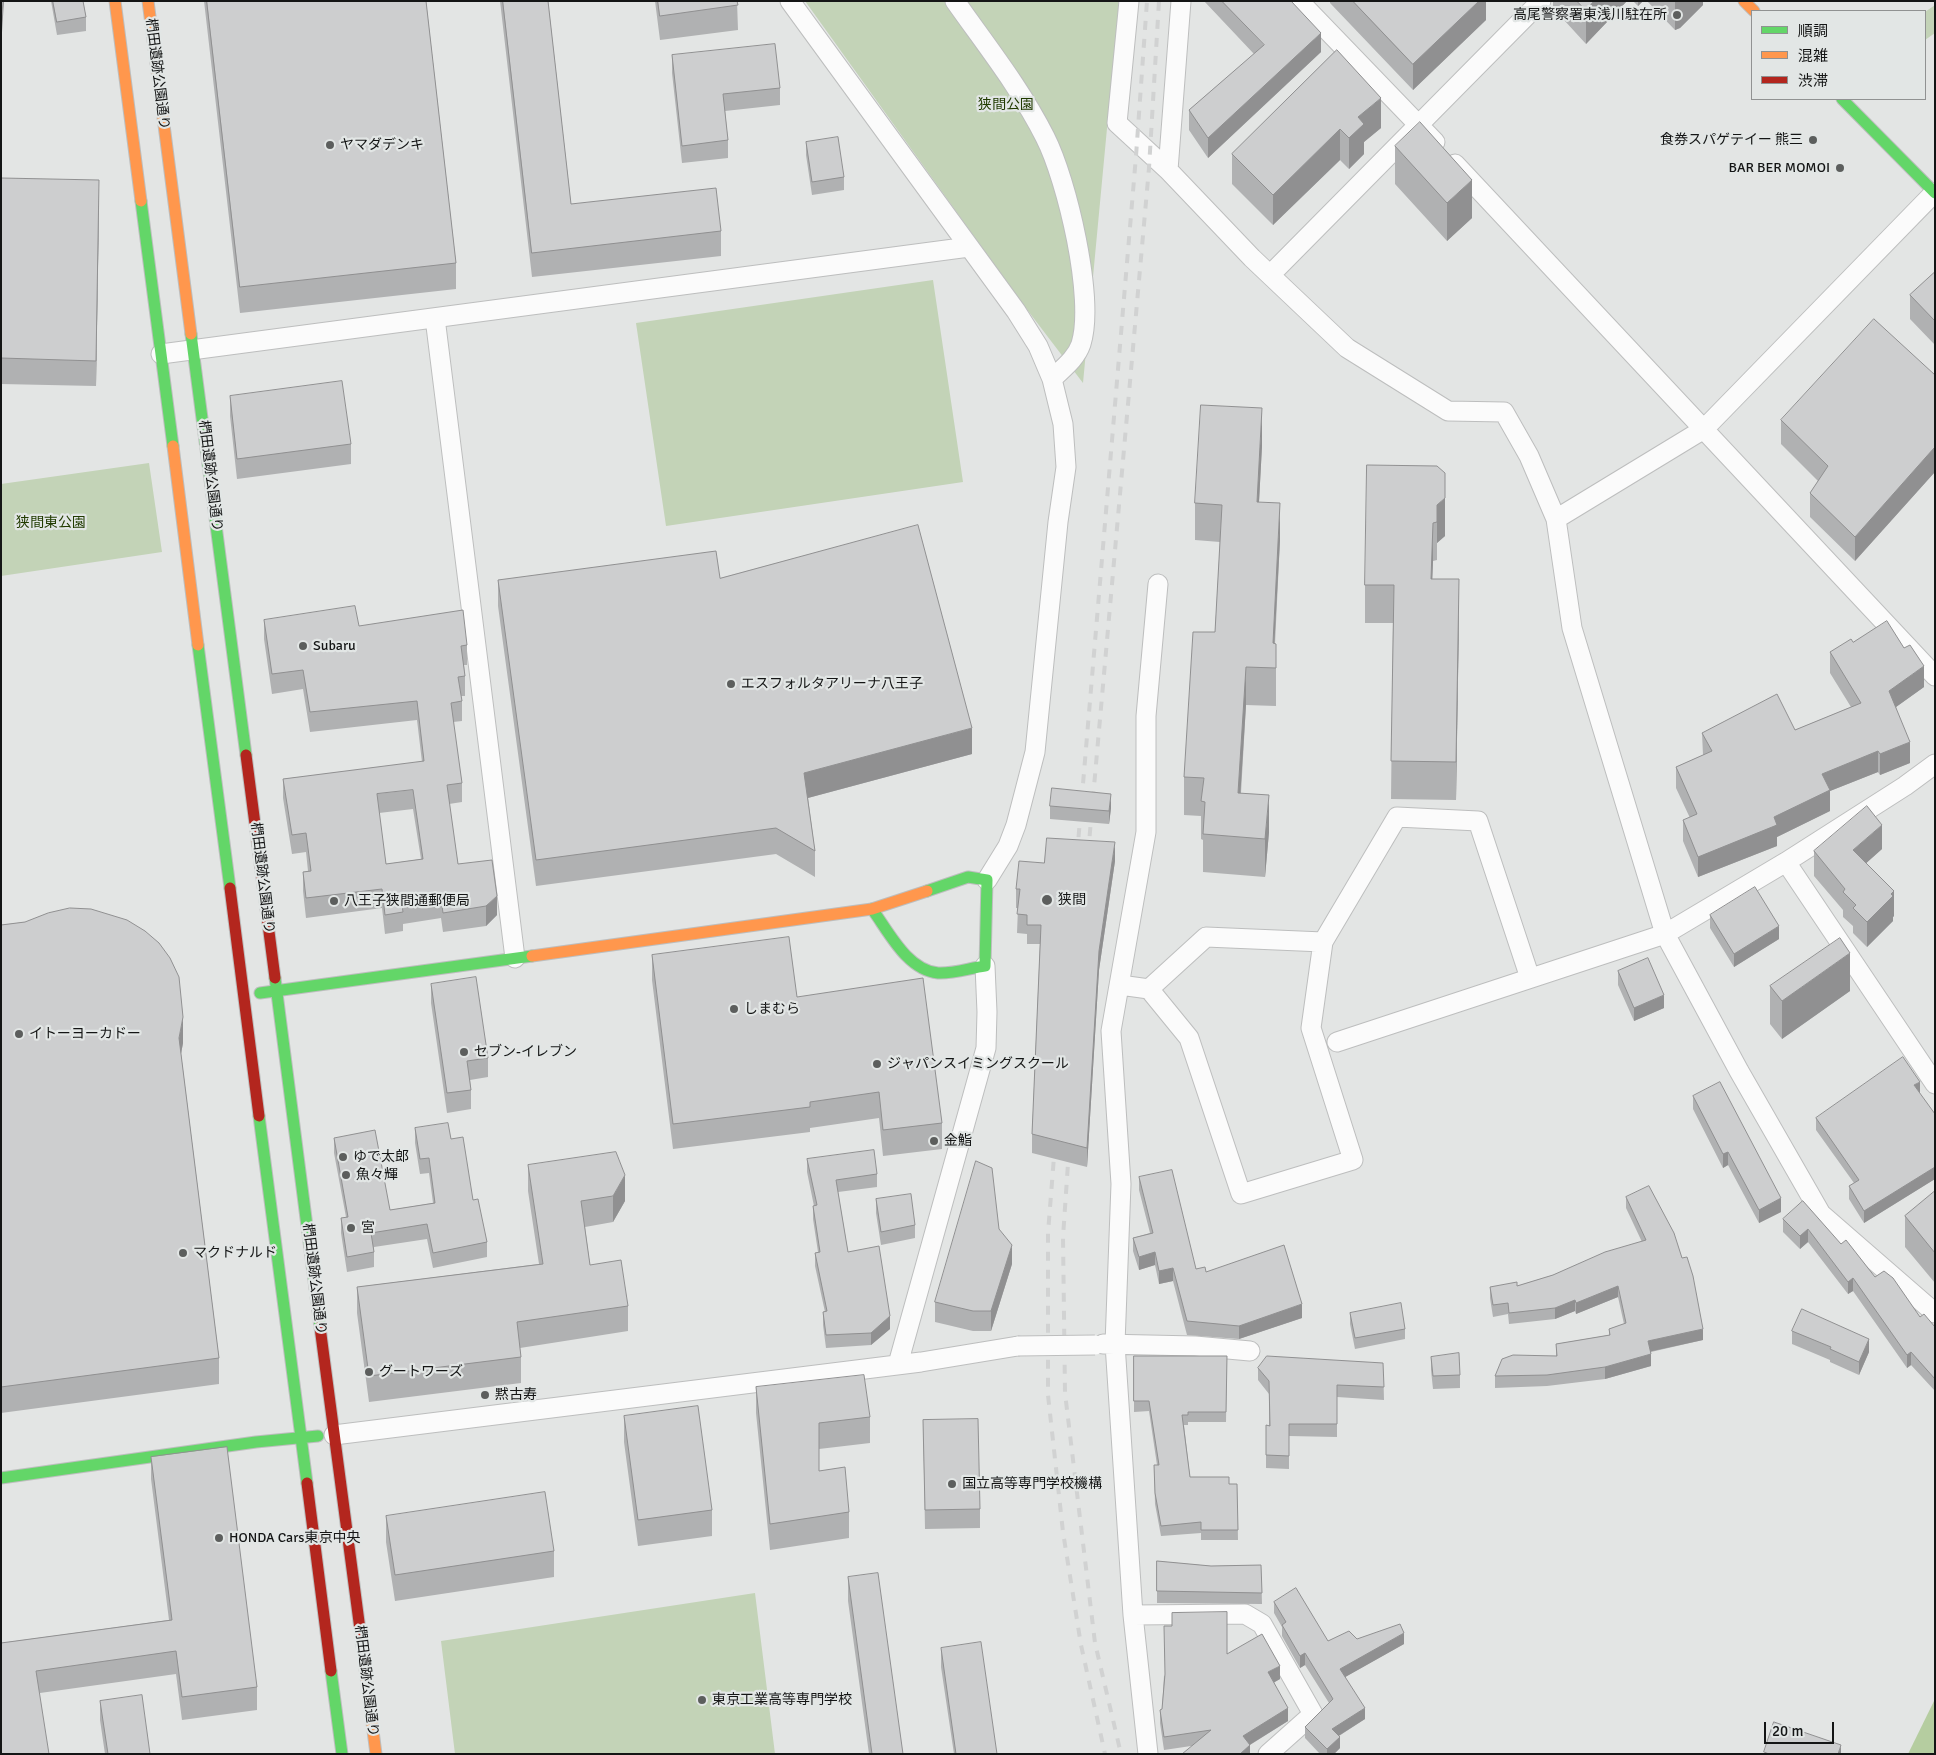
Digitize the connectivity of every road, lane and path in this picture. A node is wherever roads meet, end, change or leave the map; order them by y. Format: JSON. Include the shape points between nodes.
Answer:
{"nodes":[{"id":1,"x":116,"y":1,"type":"edge"},
{"id":2,"x":148,"y":1,"type":"edge"},
{"id":3,"x":790,"y":1,"type":"edge"},
{"id":4,"x":955,"y":1,"type":"edge"},
{"id":5,"x":1129,"y":1,"type":"edge"},
{"id":6,"x":1181,"y":1,"type":"edge"},
{"id":7,"x":1299,"y":1,"type":"edge"},
{"id":8,"x":1541,"y":1,"type":"edge"},
{"id":9,"x":1744,"y":1,"type":"edge"},
{"id":10,"x":1753,"y":10,"type":"edge"},
{"id":11,"x":1843,"y":100,"type":"edge"},
{"id":12,"x":1419,"y":126,"type":"junction"},
{"id":13,"x":1168,"y":170,"type":"junction"},
{"id":14,"x":1935,"y":193,"type":"edge"},
{"id":15,"x":968,"y":247,"type":"junction"},
{"id":16,"x":1270,"y":274,"type":"junction"},
{"id":17,"x":435,"y":318,"type":"junction"},
{"id":18,"x":193,"y":350,"type":"junction"},
{"id":19,"x":161,"y":354,"type":"junction"},
{"id":20,"x":1052,"y":379,"type":"junction"},
{"id":21,"x":1704,"y":429,"type":"junction"},
{"id":22,"x":1556,"y":519,"type":"junction"},
{"id":23,"x":1158,"y":584,"type":"dead end"},
{"id":24,"x":1935,"y":676,"type":"edge"},
{"id":25,"x":1935,"y":764,"type":"edge"},
{"id":26,"x":1786,"y":862,"type":"junction"},
{"id":27,"x":987,"y":880,"type":"junction"},
{"id":28,"x":872,"y":908,"type":"junction"},
{"id":29,"x":1665,"y":934,"type":"junction"},
{"id":30,"x":1323,"y":942,"type":"junction"},
{"id":31,"x":515,"y":958,"type":"junction"},
{"id":32,"x":985,"y":966,"type":"junction"},
{"id":33,"x":1530,"y":978,"type":"junction"},
{"id":34,"x":1120,"y":985,"type":"junction"},
{"id":35,"x":277,"y":990,"type":"junction"},
{"id":36,"x":1149,"y":990,"type":"junction"},
{"id":37,"x":244,"y":995,"type":"junction"},
{"id":38,"x":1337,"y":1042,"type":"dead end"},
{"id":39,"x":1935,"y":1084,"type":"edge"},
{"id":40,"x":1935,"y":1313,"type":"edge"},
{"id":41,"x":1115,"y":1344,"type":"junction"},
{"id":42,"x":1250,"y":1351,"type":"dead end"},
{"id":43,"x":898,"y":1364,"type":"junction"},
{"id":44,"x":334,"y":1435,"type":"junction"},
{"id":45,"x":301,"y":1438,"type":"junction"},
{"id":46,"x":1,"y":1478,"type":"edge"},
{"id":47,"x":1133,"y":1615,"type":"junction"},
{"id":48,"x":342,"y":1754,"type":"edge"},
{"id":49,"x":376,"y":1754,"type":"edge"},
{"id":50,"x":1148,"y":1754,"type":"edge"},
{"id":51,"x":1268,"y":1754,"type":"edge"}],
"edges":[{"from":1,"to":19,"type":"street"},
{"from":2,"to":18,"type":"street","name":"椚田遺跡公園通り"},
{"from":3,"to":15,"type":"street"},
{"from":4,"to":20,"type":"street","via":[[1032,114],[1052,155],[1071,213],[1082,281],[1084,320],[1081,344],[1073,359]]},
{"from":5,"to":13,"type":"street","via":[[1117,122]]},
{"from":6,"to":13,"type":"street"},
{"from":7,"to":12,"type":"street"},
{"from":8,"to":12,"type":"street"},
{"from":9,"to":10,"type":"street"},
{"from":11,"to":14,"type":"street"},
{"from":12,"to":16,"type":"street"},
{"from":12,"to":21,"type":"street"},
{"from":13,"to":16,"type":"street"},
{"from":14,"to":21,"type":"street"},
{"from":15,"to":17,"type":"street"},
{"from":15,"to":20,"type":"street","via":[[1027,328]]},
{"from":16,"to":22,"type":"street","via":[[1347,348],[1448,411],[1504,412],[1529,456]]},
{"from":17,"to":18,"type":"street"},
{"from":17,"to":31,"type":"street"},
{"from":18,"to":19,"type":"street"},
{"from":18,"to":35,"type":"street","name":"椚田遺跡公園通り"},
{"from":19,"to":37,"type":"street"},
{"from":20,"to":27,"type":"street","via":[[1063,424],[1066,467],[1035,752],[1016,825],[1008,846]]},
{"from":21,"to":22,"type":"street"},
{"from":21,"to":24,"type":"street"},
{"from":22,"to":29,"type":"street","via":[[1572,628]]},
{"from":23,"to":34,"type":"street","via":[[1146,716],[1146,832]]},
{"from":25,"to":26,"type":"street"},
{"from":26,"to":29,"type":"street"},
{"from":26,"to":39,"type":"street"},
{"from":27,"to":28,"type":"street","via":[[968,877]]},
{"from":27,"to":32,"type":"street"},
{"from":28,"to":31,"type":"street"},
{"from":28,"to":32,"type":"street","via":[[919,968],[937,973]]},
{"from":29,"to":33,"type":"street"},
{"from":29,"to":40,"type":"street","via":[[1738,1071],[1822,1214]]},
{"from":30,"to":33,"type":"street","via":[[1397,817],[1478,821]]},
{"from":30,"to":36,"type":"street","via":[[1206,938]]},
{"from":30,"to":36,"type":"street","via":[[1311,1028],[1352,1160],[1241,1194],[1189,1038]]},
{"from":31,"to":35,"type":"street"},
{"from":32,"to":43,"type":"street","via":[[986,1048]]},
{"from":33,"to":38,"type":"street"},
{"from":34,"to":36,"type":"street"},
{"from":34,"to":41,"type":"street","via":[[1112,1031],[1121,1184]]},
{"from":35,"to":37,"type":"street"},
{"from":35,"to":44,"type":"street","name":"椚田遺跡公園通り"},
{"from":37,"to":45,"type":"street"},
{"from":41,"to":42,"type":"street"},
{"from":41,"to":43,"type":"street","bridge":true,"via":[[1018,1346]]},
{"from":41,"to":47,"type":"street"},
{"from":43,"to":44,"type":"street"},
{"from":44,"to":45,"type":"street"},
{"from":44,"to":49,"type":"street","name":"椚田遺跡公園通り"},
{"from":45,"to":46,"type":"street"},
{"from":45,"to":48,"type":"street"},
{"from":47,"to":50,"type":"street"},
{"from":47,"to":51,"type":"street","via":[[1245,1614],[1262,1624],[1313,1714]]}]}
